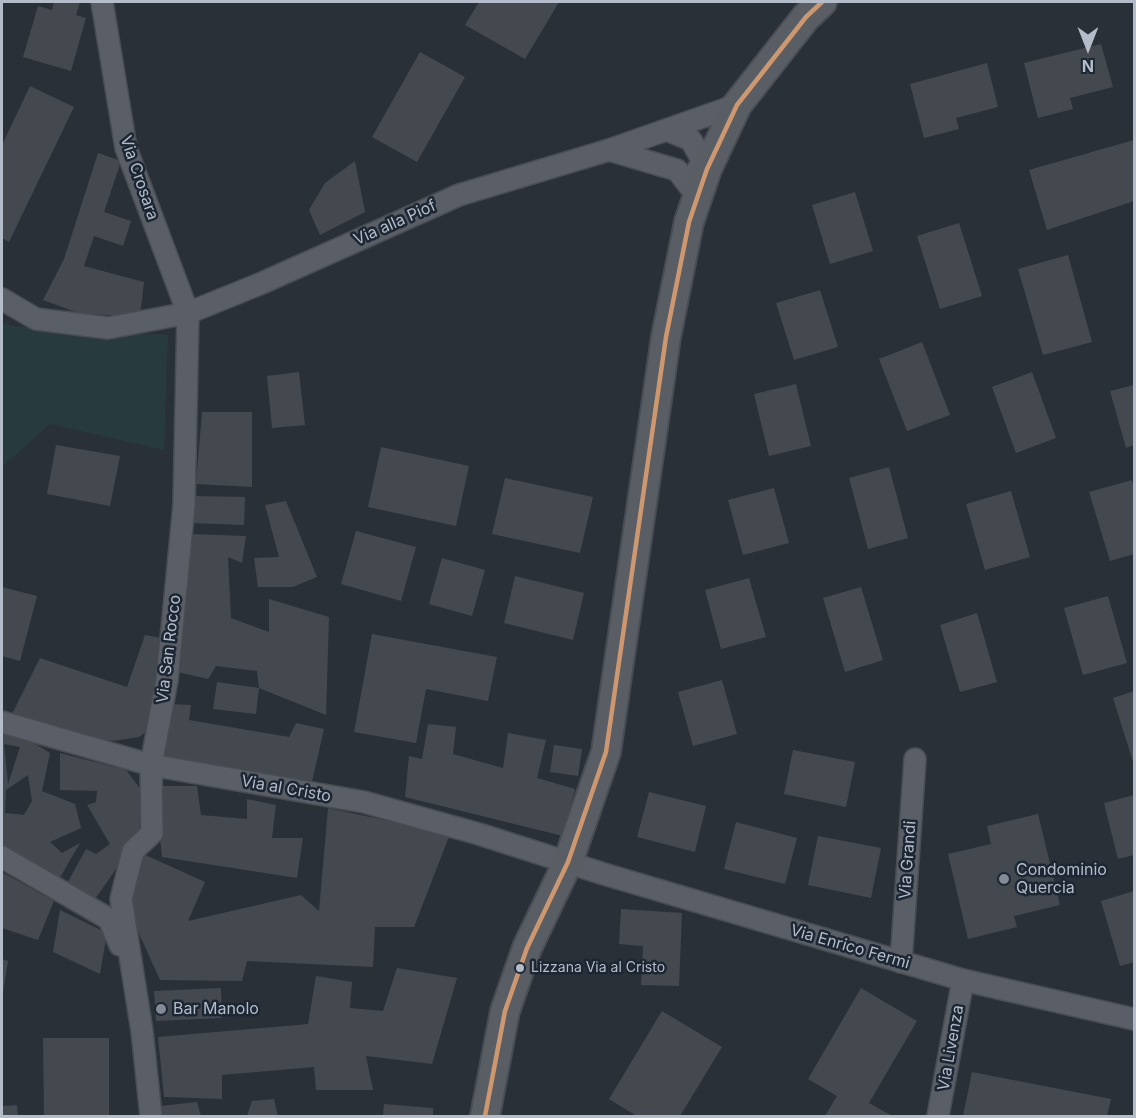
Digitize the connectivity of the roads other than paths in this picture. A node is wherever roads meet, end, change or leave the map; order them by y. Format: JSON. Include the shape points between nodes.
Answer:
{"nodes":[{"id":1,"x":102,"y":2,"type":"edge"},
{"id":2,"x":822,"y":2,"type":"edge"},
{"id":3,"x":737,"y":105,"type":"junction"},
{"id":4,"x":667,"y":130,"type":"junction"},
{"id":5,"x":609,"y":150,"type":"junction"},
{"id":6,"x":707,"y":169,"type":"junction"},
{"id":7,"x":677,"y":170,"type":"junction"},
{"id":8,"x":697,"y":196,"type":"junction"},
{"id":9,"x":2,"y":299,"type":"edge"},
{"id":10,"x":188,"y":313,"type":"junction"},
{"id":11,"x":2,"y":722,"type":"edge"},
{"id":12,"x":915,"y":759,"type":"dead end"},
{"id":13,"x":151,"y":765,"type":"junction"},
{"id":14,"x":2,"y":857,"type":"edge"},
{"id":15,"x":568,"y":862,"type":"junction"},
{"id":16,"x":901,"y":962,"type":"junction"},
{"id":17,"x":133,"y":973,"type":"junction"},
{"id":18,"x":963,"y":980,"type":"junction"},
{"id":19,"x":1134,"y":1019,"type":"edge"},
{"id":20,"x":151,"y":1116,"type":"edge"},
{"id":21,"x":485,"y":1116,"type":"edge"},
{"id":22,"x":938,"y":1116,"type":"edge"}],
"edges":[{"from":1,"to":10,"type":"street","name":"Via Crosara","via":[[126,148]]},
{"from":2,"to":3,"type":"main road"},
{"from":3,"to":4,"type":"street","name":"Via alla Piof"},
{"from":3,"to":6,"type":"main road"},
{"from":4,"to":5,"type":"street","name":"Via alla Piof"},
{"from":4,"to":6,"type":"street","via":[[690,141]]},
{"from":5,"to":7,"type":"street"},
{"from":5,"to":10,"type":"street","name":"Via alla Piof","via":[[459,195]]},
{"from":6,"to":7,"type":"street"},
{"from":6,"to":8,"type":"main road"},
{"from":7,"to":8,"type":"street"},
{"from":8,"to":15,"type":"main road","via":[[666,337],[606,752]]},
{"from":9,"to":10,"type":"street","name":"Via alla Piof","via":[[36,319],[108,328]]},
{"from":10,"to":13,"type":"street","name":"Via San Rocco","via":[[184,505],[167,680]]},
{"from":11,"to":13,"type":"street","name":"Via al Cristo"},
{"from":12,"to":16,"type":"street","name":"Via Grandi"},
{"from":13,"to":15,"type":"street","name":"Via al Cristo","via":[[364,802]]},
{"from":13,"to":17,"type":"street","name":"Via San Rocco","via":[[152,833],[133,851],[121,899]]},
{"from":14,"to":17,"type":"street","via":[[109,919]]},
{"from":15,"to":16,"type":"street","name":"Via Enrico Fermi"},
{"from":15,"to":21,"type":"main road","via":[[526,948],[505,1011]]},
{"from":16,"to":18,"type":"street","name":"Via Enrico Fermi"},
{"from":17,"to":20,"type":"street"},
{"from":18,"to":19,"type":"street","name":"Via Enrico Fermi"},
{"from":18,"to":22,"type":"street","name":"Via Livenza"}]}
